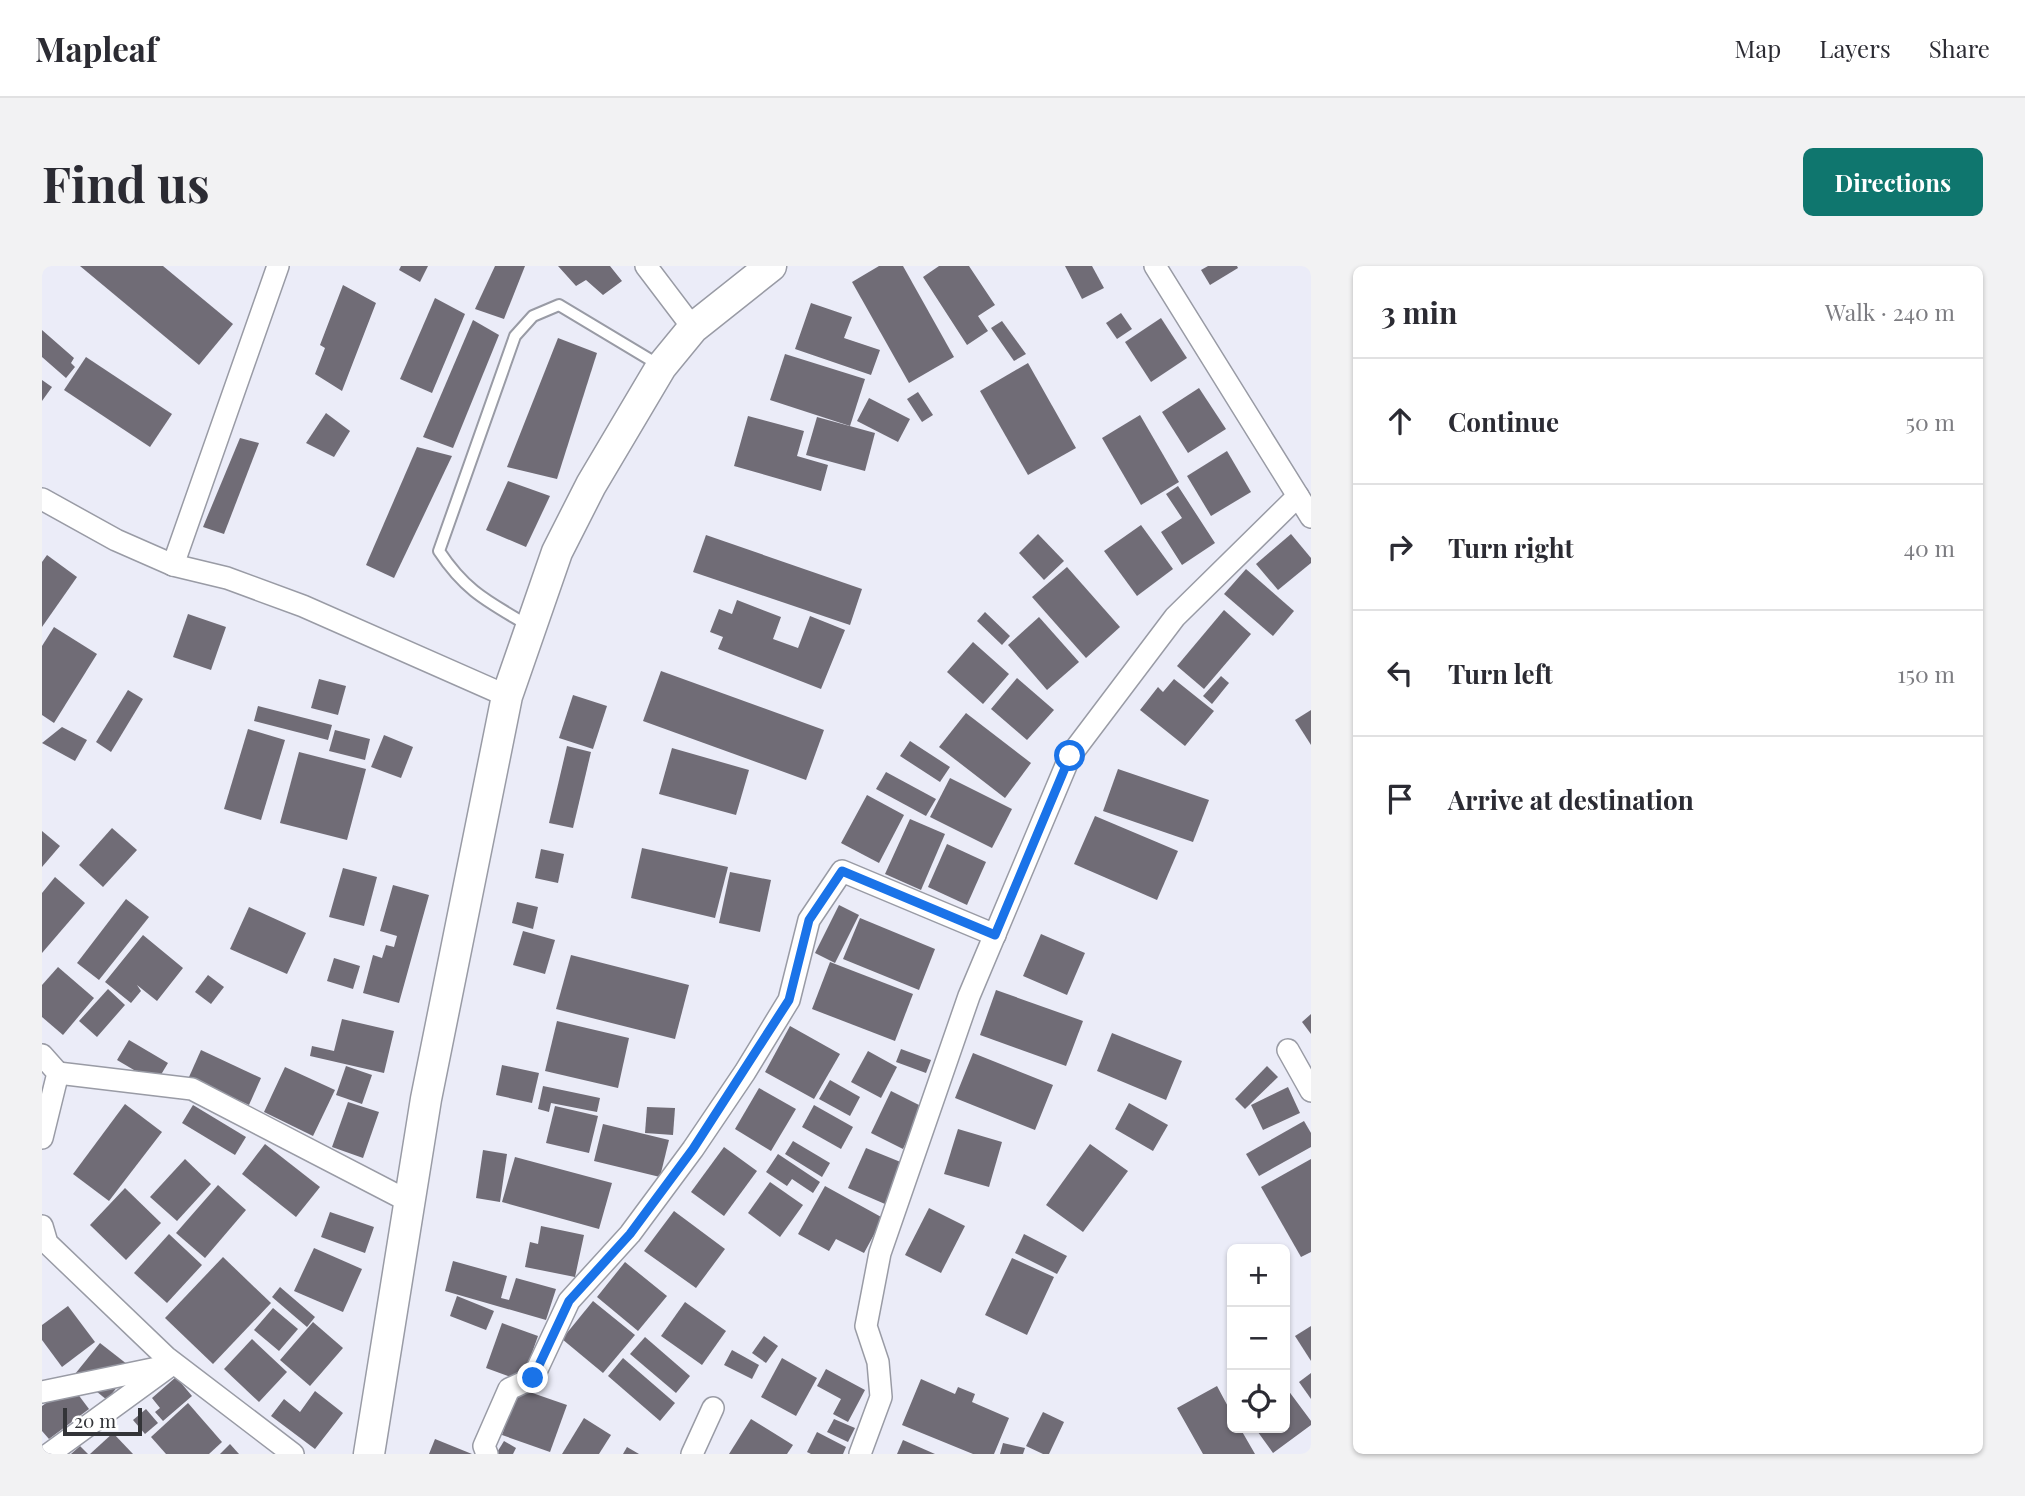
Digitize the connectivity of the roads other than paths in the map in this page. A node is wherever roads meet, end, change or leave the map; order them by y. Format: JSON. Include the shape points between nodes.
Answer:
{"nodes":[{"id":1,"x":278,"y":266,"type":"edge"},
{"id":2,"x":646,"y":266,"type":"edge"},
{"id":3,"x":771,"y":266,"type":"edge"},
{"id":4,"x":1155,"y":266,"type":"edge"},
{"id":5,"x":693,"y":328,"type":"junction"},
{"id":6,"x":662,"y":367,"type":"junction"},
{"id":7,"x":1298,"y":496,"type":"junction"},
{"id":8,"x":42,"y":499,"type":"edge"},
{"id":9,"x":1311,"y":517,"type":"edge"},
{"id":10,"x":173,"y":565,"type":"junction"},
{"id":11,"x":532,"y":627,"type":"junction"},
{"id":12,"x":507,"y":696,"type":"junction"},
{"id":13,"x":995,"y":935,"type":"junction"},
{"id":14,"x":1288,"y":1050,"type":"dead end"},
{"id":15,"x":42,"y":1055,"type":"edge"},
{"id":16,"x":58,"y":1073,"type":"junction"},
{"id":17,"x":1311,"y":1091,"type":"edge"},
{"id":18,"x":42,"y":1138,"type":"edge"},
{"id":19,"x":408,"y":1201,"type":"junction"},
{"id":20,"x":42,"y":1226,"type":"edge"},
{"id":21,"x":169,"y":1361,"type":"junction"},
{"id":22,"x":42,"y":1392,"type":"edge"},
{"id":23,"x":713,"y":1408,"type":"dead end"},
{"id":24,"x":49,"y":1454,"type":"edge"},
{"id":25,"x":293,"y":1454,"type":"edge"},
{"id":26,"x":369,"y":1454,"type":"edge"},
{"id":27,"x":487,"y":1454,"type":"edge"},
{"id":28,"x":692,"y":1454,"type":"edge"},
{"id":29,"x":860,"y":1454,"type":"edge"}],
"edges":[{"from":1,"to":10,"type":"street"},
{"from":2,"to":5,"type":"street"},
{"from":3,"to":5,"type":"main road"},
{"from":4,"to":7,"type":"street"},
{"from":5,"to":6,"type":"main road"},
{"from":6,"to":11,"type":"main road","via":[[557,552]]},
{"from":6,"to":11,"type":"lane","via":[[559,305],[533,316],[515,336],[439,551],[472,592]]},
{"from":7,"to":9,"type":"street"},
{"from":7,"to":13,"type":"street","via":[[1175,617],[1070,756]]},
{"from":8,"to":10,"type":"street"},
{"from":10,"to":12,"type":"street","via":[[227,578],[303,606]]},
{"from":11,"to":12,"type":"main road"},
{"from":12,"to":19,"type":"main road"},
{"from":13,"to":27,"type":"street","via":[[842,871],[809,920],[789,1000],[693,1149],[630,1234],[569,1301],[533,1378],[509,1389],[484,1446]]},
{"from":13,"to":29,"type":"street","via":[[969,996],[880,1253],[866,1326],[878,1362],[881,1397]]},
{"from":14,"to":17,"type":"street"},
{"from":15,"to":16,"type":"street"},
{"from":16,"to":18,"type":"street"},
{"from":16,"to":19,"type":"street","via":[[192,1089]]},
{"from":19,"to":26,"type":"main road"},
{"from":20,"to":21,"type":"street","via":[[47,1243]]},
{"from":21,"to":22,"type":"street"},
{"from":21,"to":24,"type":"street"},
{"from":21,"to":25,"type":"street"},
{"from":23,"to":28,"type":"street"}]}
